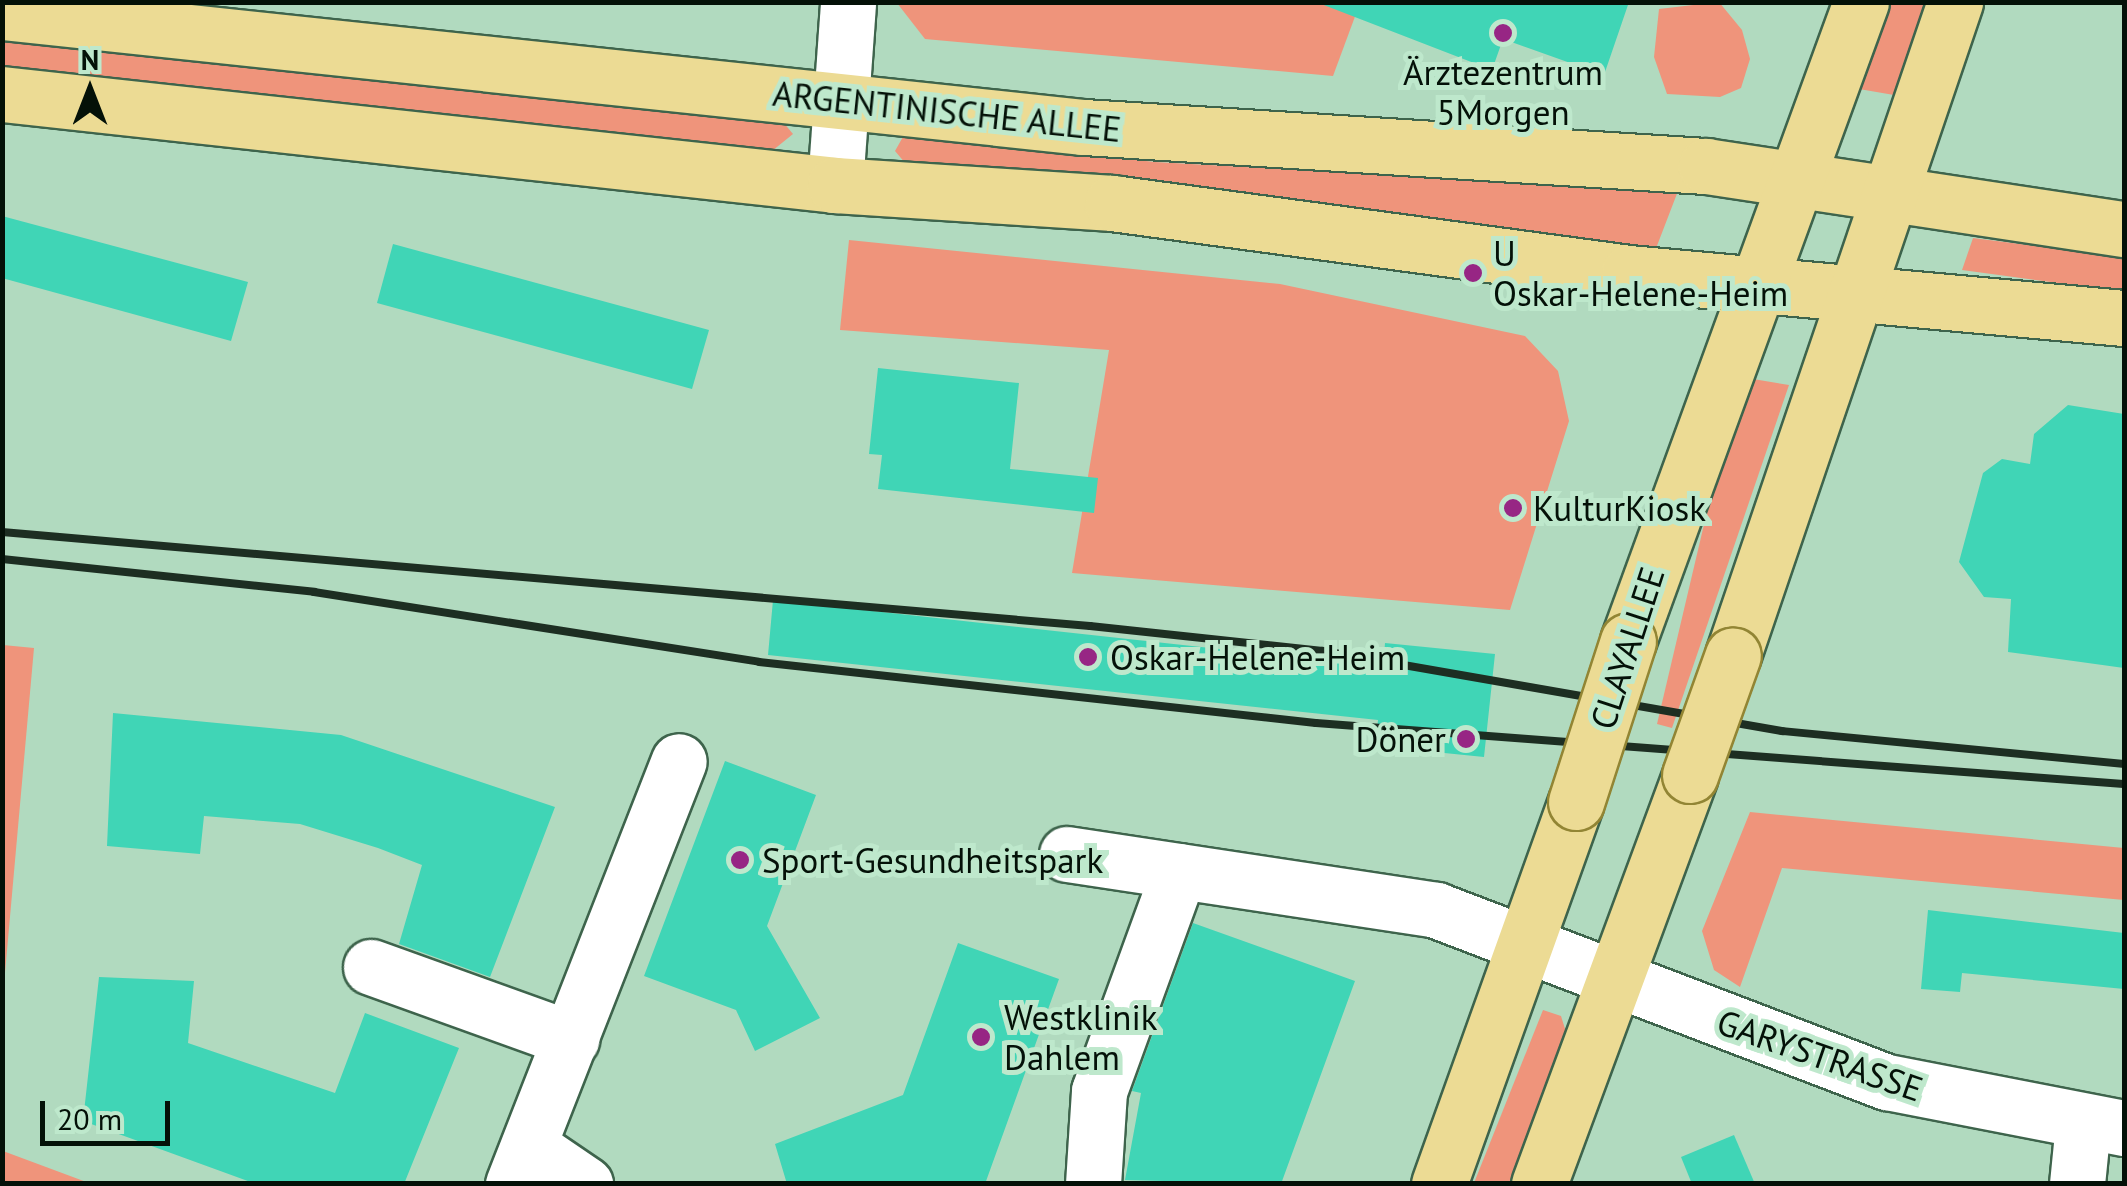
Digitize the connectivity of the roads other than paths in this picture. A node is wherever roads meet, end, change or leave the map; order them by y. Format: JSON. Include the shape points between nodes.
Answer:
{"nodes":[{"id":1,"x":848,"y":2,"type":"edge"},
{"id":2,"x":1861,"y":2,"type":"edge"},
{"id":3,"x":1955,"y":2,"type":"edge"},
{"id":4,"x":2,"y":12,"type":"edge"},
{"id":5,"x":2,"y":94,"type":"edge"},
{"id":6,"x":839,"y":102,"type":"junction"},
{"id":7,"x":1796,"y":179,"type":"junction"},
{"id":8,"x":835,"y":185,"type":"junction"},
{"id":9,"x":1893,"y":195,"type":"junction"},
{"id":10,"x":2124,"y":230,"type":"edge"},
{"id":11,"x":1755,"y":284,"type":"junction"},
{"id":12,"x":1864,"y":292,"type":"junction"},
{"id":13,"x":2124,"y":318,"type":"edge"},
{"id":14,"x":679,"y":761,"type":"dead end"},
{"id":15,"x":1066,"y":854,"type":"dead end"},
{"id":16,"x":1178,"y":871,"type":"junction"},
{"id":17,"x":1524,"y":947,"type":"junction"},
{"id":18,"x":372,"y":967,"type":"dead end"},
{"id":19,"x":1615,"y":981,"type":"junction"},
{"id":20,"x":571,"y":1039,"type":"junction"},
{"id":21,"x":2104,"y":1126,"type":"edge"},
{"id":22,"x":521,"y":1164,"type":"edge"},
{"id":23,"x":585,"y":1184,"type":"edge"},
{"id":24,"x":1093,"y":1184,"type":"edge"},
{"id":25,"x":1439,"y":1184,"type":"edge"},
{"id":26,"x":1540,"y":1184,"type":"edge"},
{"id":27,"x":2077,"y":1184,"type":"edge"}],
"edges":[{"from":1,"to":6,"type":"street"},
{"from":2,"to":7,"type":"main road","name":"CLAYALLEE"},
{"from":3,"to":9,"type":"main road"},
{"from":4,"to":6,"type":"main road","name":"ARGENTINISCHE ALLEE"},
{"from":5,"to":8,"type":"main road"},
{"from":6,"to":7,"type":"main road","name":"ARGENTINISCHE ALLEE"},
{"from":6,"to":8,"type":"street"},
{"from":7,"to":9,"type":"main road","name":"ARGENTINISCHE ALLEE"},
{"from":7,"to":11,"type":"main road","name":"CLAYALLEE"},
{"from":8,"to":11,"type":"main road","via":[[1112,203]]},
{"from":9,"to":10,"type":"main road","name":"ARGENTINISCHE ALLEE"},
{"from":9,"to":12,"type":"main road"},
{"from":11,"to":12,"type":"main road"},
{"from":11,"to":17,"type":"main road","name":"CLAYALLEE","bridge":true},
{"from":12,"to":13,"type":"main road"},
{"from":12,"to":19,"type":"main road","bridge":true},
{"from":14,"to":20,"type":"street"},
{"from":15,"to":16,"type":"street","name":"GARYSTRASSE"},
{"from":16,"to":17,"type":"street","name":"GARYSTRASSE","via":[[1436,910]]},
{"from":16,"to":24,"type":"street","via":[[1099,1092]]},
{"from":17,"to":19,"type":"street","name":"GARYSTRASSE"},
{"from":17,"to":25,"type":"main road","name":"CLAYALLEE"},
{"from":18,"to":20,"type":"street"},
{"from":19,"to":21,"type":"street","name":"GARYSTRASSE","via":[[1887,1082]]},
{"from":19,"to":26,"type":"main road"},
{"from":20,"to":22,"type":"street"},
{"from":21,"to":27,"type":"street"},
{"from":22,"to":23,"type":"street"}]}
